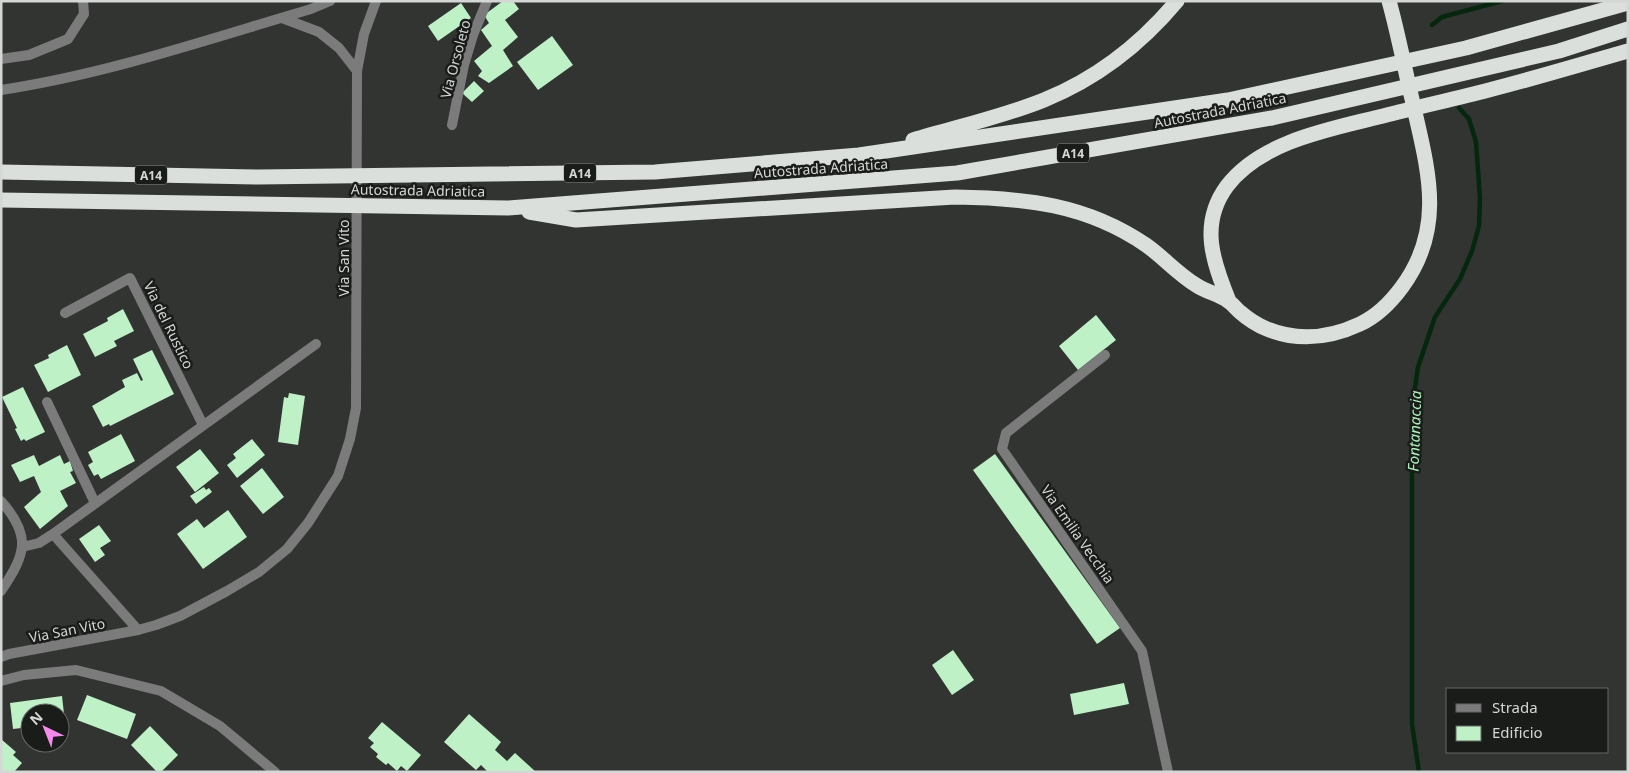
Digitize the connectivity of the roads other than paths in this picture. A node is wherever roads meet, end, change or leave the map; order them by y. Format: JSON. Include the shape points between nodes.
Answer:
{"nodes":[{"id":1,"x":83,"y":1,"type":"edge"},
{"id":2,"x":330,"y":1,"type":"edge"},
{"id":3,"x":376,"y":1,"type":"edge"},
{"id":4,"x":487,"y":1,"type":"edge"},
{"id":5,"x":1177,"y":1,"type":"edge"},
{"id":6,"x":1389,"y":1,"type":"edge"},
{"id":7,"x":1628,"y":3,"type":"edge"},
{"id":8,"x":281,"y":18,"type":"junction"},
{"id":9,"x":1628,"y":29,"type":"edge"},
{"id":10,"x":1628,"y":51,"type":"edge"},
{"id":11,"x":1,"y":59,"type":"edge"},
{"id":12,"x":356,"y":71,"type":"junction"},
{"id":13,"x":1,"y":90,"type":"edge"},
{"id":14,"x":452,"y":125,"type":"dead end"},
{"id":15,"x":859,"y":156,"type":"junction"},
{"id":16,"x":1,"y":172,"type":"edge"},
{"id":17,"x":1,"y":200,"type":"edge"},
{"id":18,"x":508,"y":208,"type":"junction"},
{"id":19,"x":1229,"y":301,"type":"junction"},
{"id":20,"x":65,"y":313,"type":"dead end"},
{"id":21,"x":316,"y":344,"type":"dead end"},
{"id":22,"x":1105,"y":355,"type":"dead end"},
{"id":23,"x":47,"y":402,"type":"dead end"},
{"id":24,"x":203,"y":425,"type":"junction"},
{"id":25,"x":1,"y":500,"type":"edge"},
{"id":26,"x":96,"y":503,"type":"junction"},
{"id":27,"x":53,"y":534,"type":"junction"},
{"id":28,"x":22,"y":547,"type":"junction"},
{"id":29,"x":1,"y":591,"type":"edge"},
{"id":30,"x":138,"y":630,"type":"junction"},
{"id":31,"x":1,"y":657,"type":"edge"},
{"id":32,"x":1,"y":681,"type":"edge"},
{"id":33,"x":274,"y":772,"type":"edge"},
{"id":34,"x":1168,"y":772,"type":"edge"}],
"edges":[{"from":1,"to":11,"type":"street","via":[[84,14],[68,38],[29,55]]},
{"from":2,"to":8,"type":"street"},
{"from":3,"to":12,"type":"street"},
{"from":4,"to":14,"type":"street","name":"Via Orsoleto","via":[[472,35]]},
{"from":5,"to":15,"type":"highway","via":[[1120,56],[1058,93],[1016,110]]},
{"from":6,"to":19,"type":"highway","via":[[1420,134],[1431,199],[1424,248],[1414,270],[1378,313],[1330,336],[1292,336],[1268,329],[1253,322]]},
{"from":7,"to":15,"type":"highway","name":"Autostrada Adriatica","number":"A14","via":[[1466,48],[1228,100]]},
{"from":8,"to":12,"type":"street","via":[[319,32],[339,48]]},
{"from":8,"to":13,"type":"street","via":[[111,67]]},
{"from":9,"to":18,"type":"highway","name":"Autostrada Adriatica","number":"A14","via":[[1559,51],[1272,118],[957,174]]},
{"from":10,"to":19,"type":"highway","via":[[1491,90],[1323,131],[1257,159],[1226,188],[1212,225],[1214,265]]},
{"from":12,"to":30,"type":"street","name":"Via San Vito","via":[[356,408],[338,476],[287,549],[259,572],[180,616]]},
{"from":15,"to":16,"type":"highway","name":"Autostrada Adriatica","number":"A14","via":[[655,172],[267,177]]},
{"from":17,"to":18,"type":"highway","name":"Autostrada Adriatica","number":"A14"},
{"from":18,"to":19,"type":"highway","via":[[576,220],[955,197],[1023,200],[1068,208],[1110,224],[1147,246],[1196,286]]},
{"from":20,"to":24,"type":"street","name":"Via del Rustico","via":[[130,278]]},
{"from":21,"to":24,"type":"street"},
{"from":22,"to":34,"type":"street","name":"Via Emilia Vecchia","via":[[1006,433],[1002,448],[1142,651]]},
{"from":23,"to":26,"type":"street"},
{"from":24,"to":26,"type":"street"},
{"from":25,"to":28,"type":"street","via":[[17,520]]},
{"from":26,"to":27,"type":"street"},
{"from":27,"to":28,"type":"street","via":[[39,543]]},
{"from":27,"to":30,"type":"street","name":"Via San Vito"},
{"from":28,"to":29,"type":"street","via":[[19,563]]},
{"from":30,"to":31,"type":"street","name":"Via San Vito"},
{"from":32,"to":33,"type":"street","via":[[24,675],[76,670],[161,691],[220,726]]}]}
